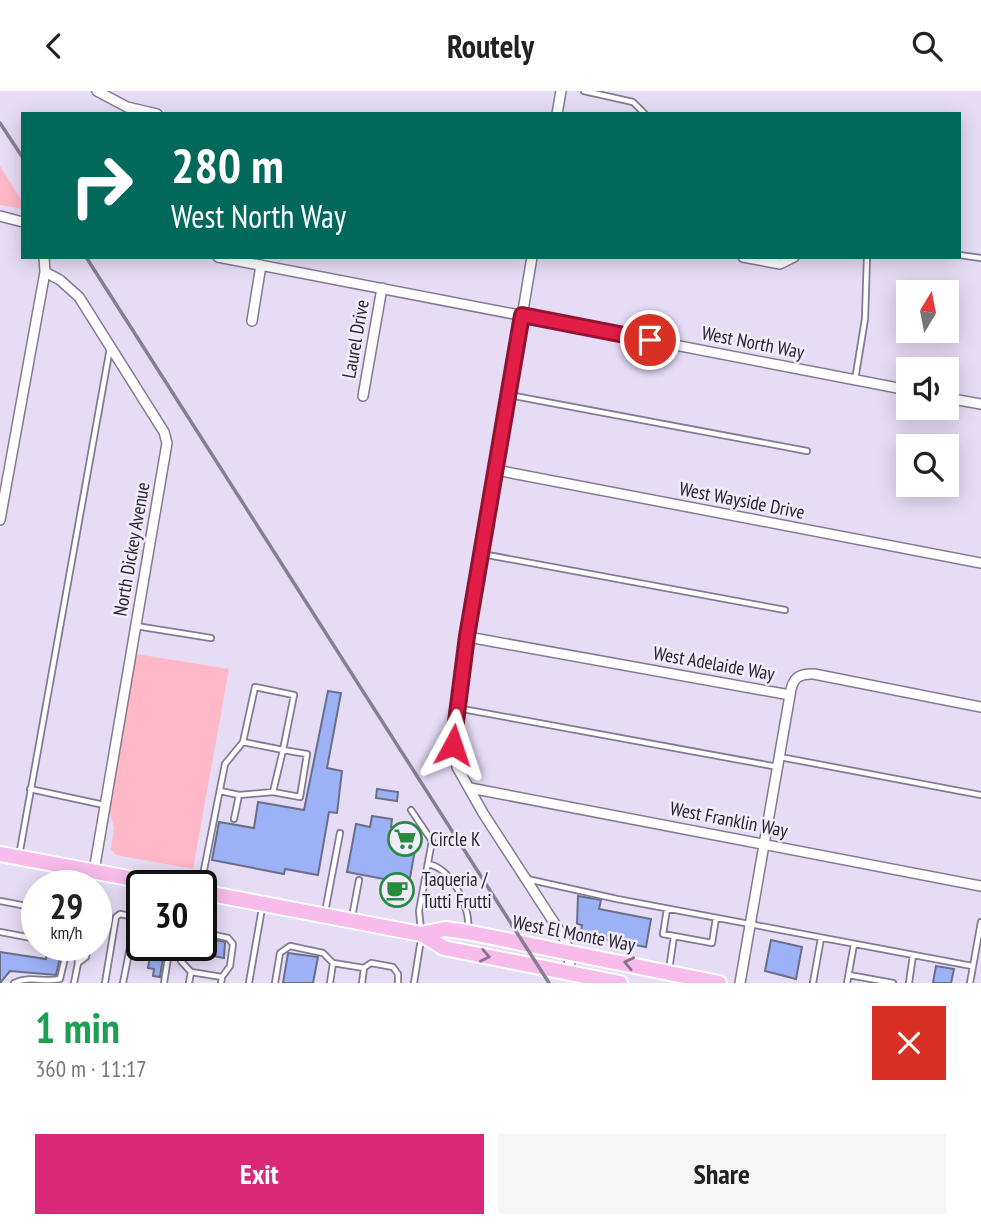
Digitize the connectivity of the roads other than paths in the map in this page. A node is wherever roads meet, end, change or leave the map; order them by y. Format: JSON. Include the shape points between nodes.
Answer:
{"nodes":[{"id":1,"x":97,"y":91,"type":"edge"},
{"id":2,"x":561,"y":91,"type":"edge"},
{"id":3,"x":584,"y":91,"type":"edge"},
{"id":4,"x":148,"y":112,"type":"edge"},
{"id":5,"x":557,"y":112,"type":"edge"},
{"id":6,"x":643,"y":112,"type":"edge"},
{"id":7,"x":0,"y":216,"type":"edge"},
{"id":8,"x":21,"y":221,"type":"edge"},
{"id":9,"x":961,"y":255,"type":"edge"},
{"id":10,"x":981,"y":258,"type":"edge"},
{"id":11,"x":44,"y":259,"type":"edge"},
{"id":12,"x":229,"y":259,"type":"edge"},
{"id":13,"x":532,"y":259,"type":"edge"},
{"id":14,"x":754,"y":259,"type":"edge"},
{"id":15,"x":790,"y":259,"type":"edge"},
{"id":16,"x":867,"y":259,"type":"edge"},
{"id":17,"x":261,"y":265,"type":"junction"},
{"id":18,"x":45,"y":272,"type":"junction"},
{"id":19,"x":382,"y":288,"type":"junction"},
{"id":20,"x":522,"y":315,"type":"junction"},
{"id":21,"x":252,"y":321,"type":"dead end"},
{"id":22,"x":110,"y":347,"type":"junction"},
{"id":23,"x":855,"y":380,"type":"junction"},
{"id":24,"x":896,"y":388,"type":"edge"},
{"id":25,"x":509,"y":395,"type":"junction"},
{"id":26,"x":363,"y":396,"type":"dead end"},
{"id":27,"x":959,"y":399,"type":"edge"},
{"id":28,"x":981,"y":404,"type":"edge"},
{"id":29,"x":807,"y":451,"type":"dead end"},
{"id":30,"x":496,"y":470,"type":"junction"},
{"id":31,"x":0,"y":520,"type":"edge"},
{"id":32,"x":482,"y":554,"type":"junction"},
{"id":33,"x":981,"y":563,"type":"edge"},
{"id":34,"x":785,"y":610,"type":"dead end"},
{"id":35,"x":135,"y":626,"type":"junction"},
{"id":36,"x":467,"y":636,"type":"junction"},
{"id":37,"x":211,"y":638,"type":"dead end"},
{"id":38,"x":790,"y":695,"type":"junction"},
{"id":39,"x":981,"y":707,"type":"edge"},
{"id":40,"x":456,"y":708,"type":"junction"},
{"id":41,"x":243,"y":742,"type":"junction"},
{"id":42,"x":283,"y":750,"type":"junction"},
{"id":43,"x":779,"y":762,"type":"junction"},
{"id":44,"x":470,"y":788,"type":"junction"},
{"id":45,"x":30,"y":789,"type":"junction"},
{"id":46,"x":220,"y":791,"type":"junction"},
{"id":47,"x":273,"y":792,"type":"junction"},
{"id":48,"x":239,"y":795,"type":"junction"},
{"id":49,"x":981,"y":795,"type":"edge"},
{"id":50,"x":105,"y":805,"type":"junction"},
{"id":51,"x":411,"y":810,"type":"dead end"},
{"id":52,"x":234,"y":819,"type":"dead end"},
{"id":53,"x":340,"y":833,"type":"dead end"},
{"id":54,"x":764,"y":844,"type":"junction"},
{"id":55,"x":0,"y":854,"type":"edge"},
{"id":56,"x":19,"y":857,"type":"junction"},
{"id":57,"x":428,"y":864,"type":"junction"},
{"id":58,"x":65,"y":870,"type":"edge"},
{"id":59,"x":94,"y":870,"type":"edge"},
{"id":60,"x":204,"y":870,"type":"edge"},
{"id":61,"x":526,"y":879,"type":"junction"},
{"id":62,"x":359,"y":880,"type":"dead end"},
{"id":63,"x":981,"y":886,"type":"edge"},
{"id":64,"x":217,"y":895,"type":"edge"},
{"id":65,"x":0,"y":901,"type":"edge"},
{"id":66,"x":263,"y":904,"type":"junction"},
{"id":67,"x":21,"y":905,"type":"edge"},
{"id":68,"x":667,"y":909,"type":"junction"},
{"id":69,"x":126,"y":915,"type":"edge"},
{"id":70,"x":324,"y":916,"type":"junction"},
{"id":71,"x":716,"y":918,"type":"junction"},
{"id":72,"x":352,"y":921,"type":"junction"},
{"id":73,"x":981,"y":922,"type":"edge"},
{"id":74,"x":751,"y":924,"type":"junction"},
{"id":75,"x":0,"y":932,"type":"edge"},
{"id":76,"x":467,"y":932,"type":"junction"},
{"id":77,"x":217,"y":935,"type":"edge"},
{"id":78,"x":421,"y":935,"type":"junction"},
{"id":79,"x":21,"y":936,"type":"edge"},
{"id":80,"x":674,"y":936,"type":"junction"},
{"id":81,"x":821,"y":938,"type":"junction"},
{"id":82,"x":854,"y":944,"type":"junction"},
{"id":83,"x":569,"y":951,"type":"junction"},
{"id":84,"x":914,"y":955,"type":"junction"},
{"id":85,"x":67,"y":961,"type":"edge"},
{"id":86,"x":81,"y":961,"type":"edge"},
{"id":87,"x":129,"y":961,"type":"edge"},
{"id":88,"x":167,"y":961,"type":"edge"},
{"id":89,"x":181,"y":961,"type":"edge"},
{"id":90,"x":78,"y":963,"type":"joint"},
{"id":91,"x":333,"y":963,"type":"junction"},
{"id":92,"x":972,"y":966,"type":"junction"},
{"id":93,"x":364,"y":968,"type":"junction"},
{"id":94,"x":191,"y":972,"type":"junction"},
{"id":95,"x":669,"y":972,"type":"junction"},
{"id":96,"x":570,"y":973,"type":"junction"},
{"id":97,"x":849,"y":975,"type":"junction"},
{"id":98,"x":221,"y":980,"type":"edge"},
{"id":99,"x":14,"y":983,"type":"edge"},
{"id":100,"x":74,"y":983,"type":"edge"},
{"id":101,"x":105,"y":983,"type":"edge"},
{"id":102,"x":124,"y":983,"type":"edge"},
{"id":103,"x":164,"y":983,"type":"edge"},
{"id":104,"x":189,"y":983,"type":"edge"},
{"id":105,"x":249,"y":983,"type":"edge"},
{"id":106,"x":275,"y":983,"type":"edge"},
{"id":107,"x":330,"y":983,"type":"edge"},
{"id":108,"x":362,"y":983,"type":"edge"},
{"id":109,"x":398,"y":983,"type":"edge"},
{"id":110,"x":414,"y":983,"type":"edge"},
{"id":111,"x":620,"y":983,"type":"edge"},
{"id":112,"x":719,"y":983,"type":"edge"},
{"id":113,"x":740,"y":983,"type":"edge"},
{"id":114,"x":813,"y":983,"type":"edge"},
{"id":115,"x":847,"y":983,"type":"edge"},
{"id":116,"x":893,"y":983,"type":"edge"},
{"id":117,"x":909,"y":983,"type":"edge"},
{"id":118,"x":970,"y":983,"type":"edge"}],
"edges":[{"from":1,"to":4,"type":"street"},
{"from":2,"to":5,"type":"street"},
{"from":3,"to":6,"type":"lane","via":[[634,102]]},
{"from":7,"to":8,"type":"street"},
{"from":9,"to":10,"type":"lane"},
{"from":11,"to":18,"type":"street"},
{"from":12,"to":17,"type":"street","name":"West North Way"},
{"from":13,"to":20,"type":"street"},
{"from":14,"to":15,"type":"street","via":[[780,264]]},
{"from":16,"to":23,"type":"lane","via":[[865,319]]},
{"from":17,"to":19,"type":"street","name":"West North Way"},
{"from":17,"to":21,"type":"street"},
{"from":18,"to":22,"type":"street","name":"North Dickey Avenue","via":[[79,297]]},
{"from":18,"to":31,"type":"street"},
{"from":19,"to":20,"type":"street","name":"West North Way"},
{"from":19,"to":26,"type":"street","name":"Laurel Drive"},
{"from":20,"to":23,"type":"street","name":"West North Way"},
{"from":20,"to":25,"type":"street"},
{"from":22,"to":35,"type":"street","name":"North Dickey Avenue","via":[[167,443]]},
{"from":22,"to":45,"type":"lane"},
{"from":23,"to":24,"type":"street","name":"West North Way"},
{"from":25,"to":29,"type":"lane"},
{"from":25,"to":30,"type":"street"},
{"from":27,"to":28,"type":"street"},
{"from":30,"to":32,"type":"street"},
{"from":30,"to":33,"type":"street","name":"West Wayside Drive"},
{"from":32,"to":34,"type":"lane"},
{"from":32,"to":36,"type":"street"},
{"from":35,"to":37,"type":"lane"},
{"from":35,"to":50,"type":"street","name":"North Dickey Avenue"},
{"from":36,"to":38,"type":"street","name":"West Adelaide Way"},
{"from":36,"to":40,"type":"street"},
{"from":38,"to":39,"type":"street","name":"West Adelaide Way","via":[[797,677],[814,674]]},
{"from":38,"to":43,"type":"street"},
{"from":40,"to":43,"type":"lane"},
{"from":40,"to":44,"type":"street","via":[[454,757]]},
{"from":41,"to":42,"type":"lane"},
{"from":41,"to":42,"type":"lane","via":[[255,687],[293,695]]},
{"from":41,"to":46,"type":"lane","via":[[225,764]]},
{"from":42,"to":47,"type":"lane"},
{"from":42,"to":47,"type":"lane","via":[[307,754],[300,797]]},
{"from":43,"to":49,"type":"lane"},
{"from":43,"to":54,"type":"street"},
{"from":44,"to":54,"type":"street","name":"West Franklin Way"},
{"from":44,"to":61,"type":"street"},
{"from":45,"to":50,"type":"lane"},
{"from":45,"to":56,"type":"lane"},
{"from":46,"to":48,"type":"lane"},
{"from":46,"to":60,"type":"lane"},
{"from":47,"to":48,"type":"lane"},
{"from":48,"to":52,"type":"lane"},
{"from":50,"to":59,"type":"street","name":"North Dickey Avenue"},
{"from":51,"to":57,"type":"lane","via":[[432,841]]},
{"from":53,"to":70,"type":"lane"},
{"from":54,"to":63,"type":"street","name":"West Franklin Way"},
{"from":54,"to":74,"type":"street"},
{"from":55,"to":56,"type":"main road"},
{"from":56,"to":58,"type":"main road"},
{"from":57,"to":76,"type":"lane","via":[[439,867],[467,907]]},
{"from":57,"to":78,"type":"lane","via":[[419,911]]},
{"from":61,"to":68,"type":"lane"},
{"from":61,"to":83,"type":"street"},
{"from":62,"to":72,"type":"lane"},
{"from":64,"to":66,"type":"main road","name":"West El Monte Way"},
{"from":65,"to":67,"type":"lane"},
{"from":66,"to":70,"type":"main road","name":"West El Monte Way"},
{"from":66,"to":105,"type":"lane"},
{"from":68,"to":71,"type":"lane"},
{"from":68,"to":80,"type":"lane","via":[[663,934]]},
{"from":69,"to":101,"type":"lane","via":[[116,917]]},
{"from":70,"to":72,"type":"main road","name":"West El Monte Way"},
{"from":71,"to":74,"type":"lane"},
{"from":71,"to":80,"type":"lane","via":[[712,943]]},
{"from":72,"to":78,"type":"main road","name":"West El Monte Way"},
{"from":73,"to":92,"type":"lane"},
{"from":74,"to":81,"type":"lane"},
{"from":74,"to":113,"type":"street"},
{"from":75,"to":79,"type":"lane"},
{"from":76,"to":78,"type":"main road","name":"West El Monte Way","via":[[445,929]]},
{"from":76,"to":83,"type":"main road","name":"West El Monte Way"},
{"from":77,"to":98,"type":"lane","via":[[228,937],[233,944],[230,966]]},
{"from":78,"to":96,"type":"main road","name":"West El Monte Way","one_way":true,"via":[[444,948]]},
{"from":78,"to":110,"type":"lane"},
{"from":80,"to":95,"type":"lane"},
{"from":81,"to":82,"type":"lane"},
{"from":81,"to":114,"type":"lane"},
{"from":82,"to":84,"type":"lane"},
{"from":82,"to":97,"type":"lane"},
{"from":95,"to":83,"type":"main road","name":"West El Monte Way","one_way":true},
{"from":83,"to":96,"type":"street"},
{"from":84,"to":92,"type":"lane"},
{"from":84,"to":117,"type":"lane"},
{"from":85,"to":99,"type":"lane","via":[[60,979]]},
{"from":86,"to":90,"type":"lane"},
{"from":87,"to":102,"type":"lane"},
{"from":88,"to":103,"type":"lane"},
{"from":89,"to":94,"type":"lane"},
{"from":90,"to":100,"type":"lane"},
{"from":91,"to":93,"type":"lane"},
{"from":91,"to":106,"type":"lane","via":[[323,953],[290,946],[280,953]]},
{"from":91,"to":107,"type":"lane"},
{"from":92,"to":118,"type":"lane"},
{"from":93,"to":108,"type":"lane"},
{"from":93,"to":109,"type":"lane","via":[[371,963],[393,967]]},
{"from":94,"to":98,"type":"lane"},
{"from":94,"to":104,"type":"lane"},
{"from":95,"to":112,"type":"main road","name":"West El Monte Way"},
{"from":96,"to":111,"type":"main road","name":"West El Monte Way"},
{"from":97,"to":115,"type":"lane"},
{"from":97,"to":116,"type":"lane"}]}
